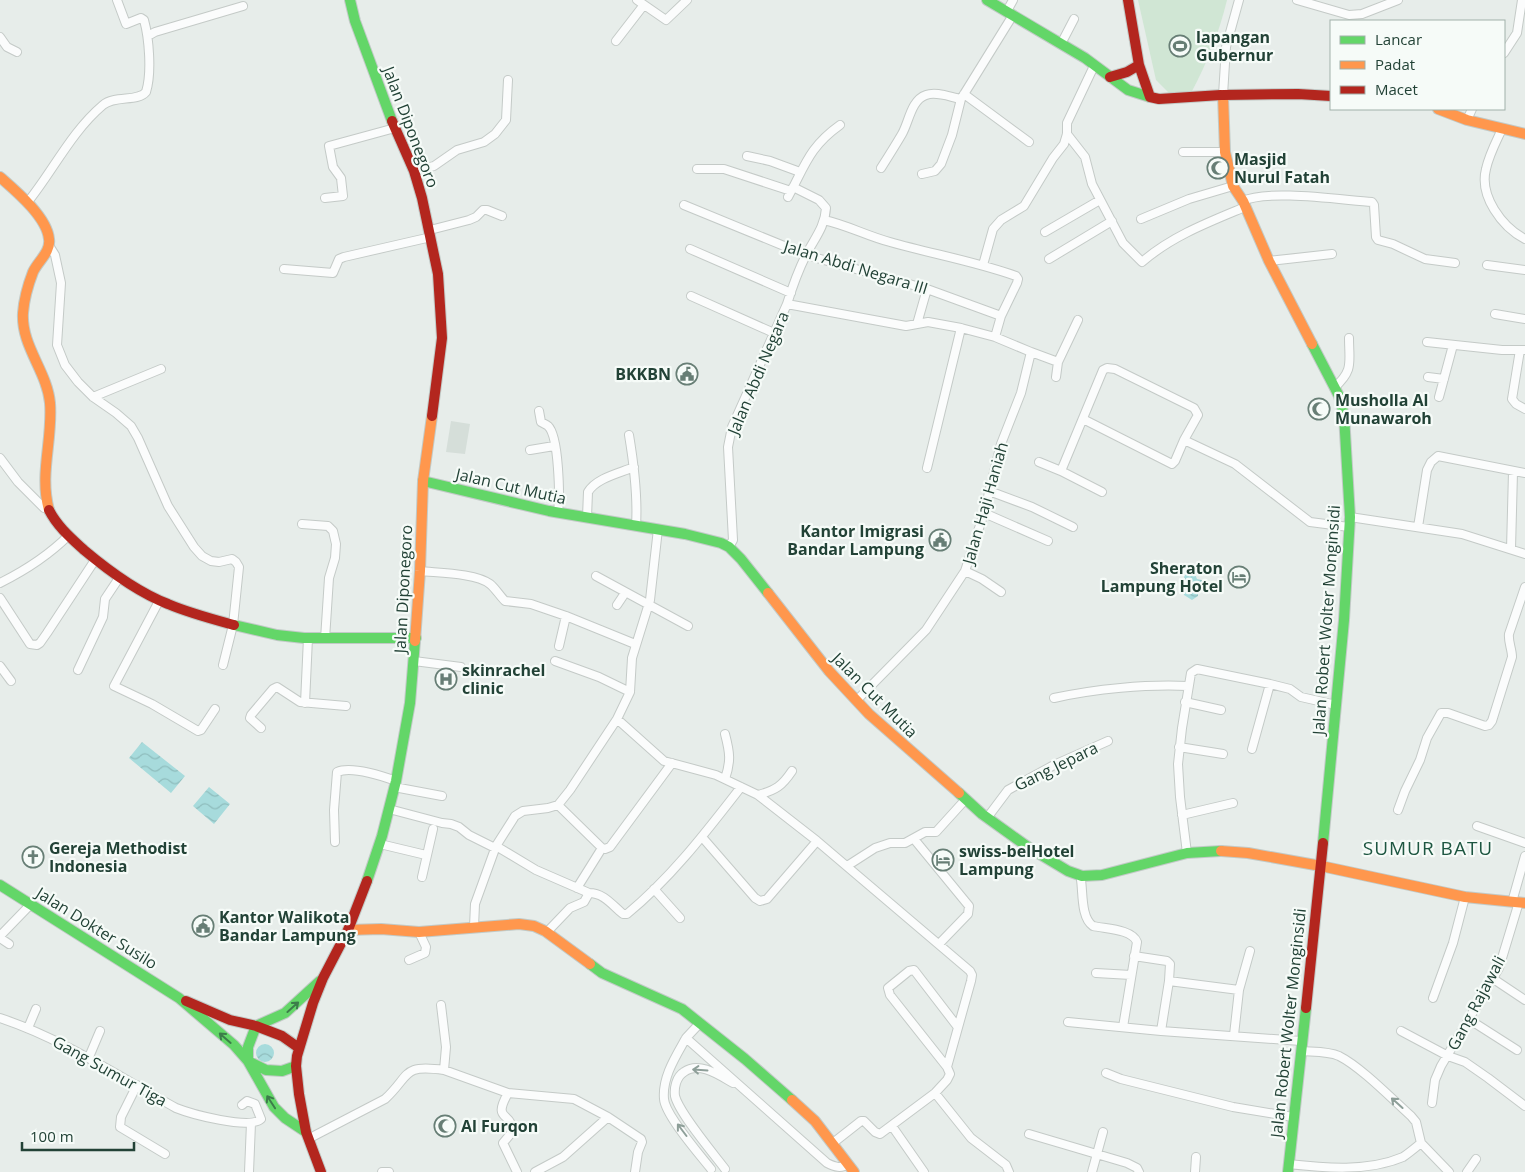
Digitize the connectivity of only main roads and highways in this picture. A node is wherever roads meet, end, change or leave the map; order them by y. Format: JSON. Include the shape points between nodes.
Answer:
{"nodes":[{"id":1,"x":350,"y":0,"type":"edge"},
{"id":2,"x":987,"y":0,"type":"edge"},
{"id":3,"x":1128,"y":0,"type":"edge"},
{"id":4,"x":1139,"y":65,"type":"junction"},
{"id":5,"x":1110,"y":77,"type":"junction"},
{"id":6,"x":1223,"y":95,"type":"junction"},
{"id":7,"x":1330,"y":96,"type":"edge"},
{"id":8,"x":1150,"y":97,"type":"junction"},
{"id":9,"x":1441,"y":110,"type":"edge"},
{"id":10,"x":1525,"y":134,"type":"edge"},
{"id":11,"x":0,"y":177,"type":"edge"},
{"id":12,"x":423,"y":481,"type":"junction"},
{"id":13,"x":416,"y":638,"type":"junction"},
{"id":14,"x":1321,"y":866,"type":"junction"},
{"id":15,"x":0,"y":884,"type":"edge"},
{"id":16,"x":1519,"y":902,"type":"edge"},
{"id":17,"x":348,"y":930,"type":"junction"},
{"id":18,"x":323,"y":978,"type":"junction"},
{"id":19,"x":179,"y":998,"type":"junction"},
{"id":20,"x":256,"y":1026,"type":"junction"},
{"id":21,"x":299,"y":1048,"type":"junction"},
{"id":22,"x":248,"y":1061,"type":"junction"},
{"id":23,"x":296,"y":1066,"type":"junction"},
{"id":24,"x":307,"y":1135,"type":"junction"},
{"id":25,"x":851,"y":1168,"type":"edge"},
{"id":26,"x":1288,"y":1168,"type":"edge"},
{"id":27,"x":321,"y":1172,"type":"edge"}],
"edges":[{"from":1,"to":12,"type":"main road","name":"Jalan Diponegoro","via":[[395,128],[414,171],[438,274],[442,338]]},
{"from":2,"to":5,"type":"main road","via":[[1085,58]]},
{"from":3,"to":4,"type":"main road"},
{"from":4,"to":5,"type":"main road"},
{"from":4,"to":8,"type":"main road"},
{"from":5,"to":8,"type":"main road","via":[[1128,90]]},
{"from":6,"to":7,"type":"main road"},
{"from":6,"to":8,"type":"main road"},
{"from":6,"to":14,"type":"main road","name":"Jalan Robert Wolter Monginsidi","via":[[1225,152],[1234,186],[1334,388],[1346,425],[1350,522]]},
{"from":9,"to":10,"type":"main road"},
{"from":11,"to":13,"type":"main road","via":[[27,203],[49,236],[50,247],[29,284],[23,316],[28,345],[48,389],[51,412],[45,486],[48,508],[69,535],[95,560],[159,601],[234,626],[288,637]]},
{"from":12,"to":13,"type":"main road","name":"Jalan Diponegoro"},
{"from":12,"to":14,"type":"main road","name":"Jalan Cut Mutia","via":[[558,512],[721,543],[740,559],[829,672],[888,732],[987,818],[1068,871],[1082,876],[1102,875],[1187,853],[1229,851]]},
{"from":13,"to":17,"type":"main road","name":"Jalan Diponegoro","via":[[410,703],[395,784],[380,844]]},
{"from":14,"to":16,"type":"main road","name":"Jalan Cut Mutia","via":[[1465,897]]},
{"from":14,"to":26,"type":"main road","name":"Jalan Robert Wolter Monginsidi"},
{"from":15,"to":19,"type":"main road","name":"Jalan Dokter Susilo"},
{"from":17,"to":18,"type":"main road","name":"Jalan Diponegoro"},
{"from":17,"to":25,"type":"main road","via":[[419,932],[520,924],[547,932],[602,973],[682,1009],[815,1121]]},
{"from":20,"to":18,"type":"main road","one_way":true,"via":[[285,1013]]},
{"from":18,"to":21,"type":"main road","name":"Jalan Diponegoro"},
{"from":19,"to":20,"type":"main road","name":"Jalan Dokter Susilo","via":[[230,1020]]},
{"from":22,"to":19,"type":"main road","name":"Jalan Dokter Susilo","one_way":true},
{"from":20,"to":21,"type":"main road","name":"Jalan Dokter Susilo","via":[[282,1036]]},
{"from":20,"to":22,"type":"main road","via":[[248,1047]]},
{"from":21,"to":23,"type":"main road","name":"Jalan Diponegoro"},
{"from":22,"to":23,"type":"main road","name":"Jalan Dokter Susilo","via":[[266,1070],[282,1072]]},
{"from":24,"to":22,"type":"main road","one_way":true,"via":[[274,1107]]},
{"from":23,"to":24,"type":"main road","name":"Jalan Diponegoro"},
{"from":24,"to":27,"type":"main road","name":"Jalan Diponegoro"}]}
